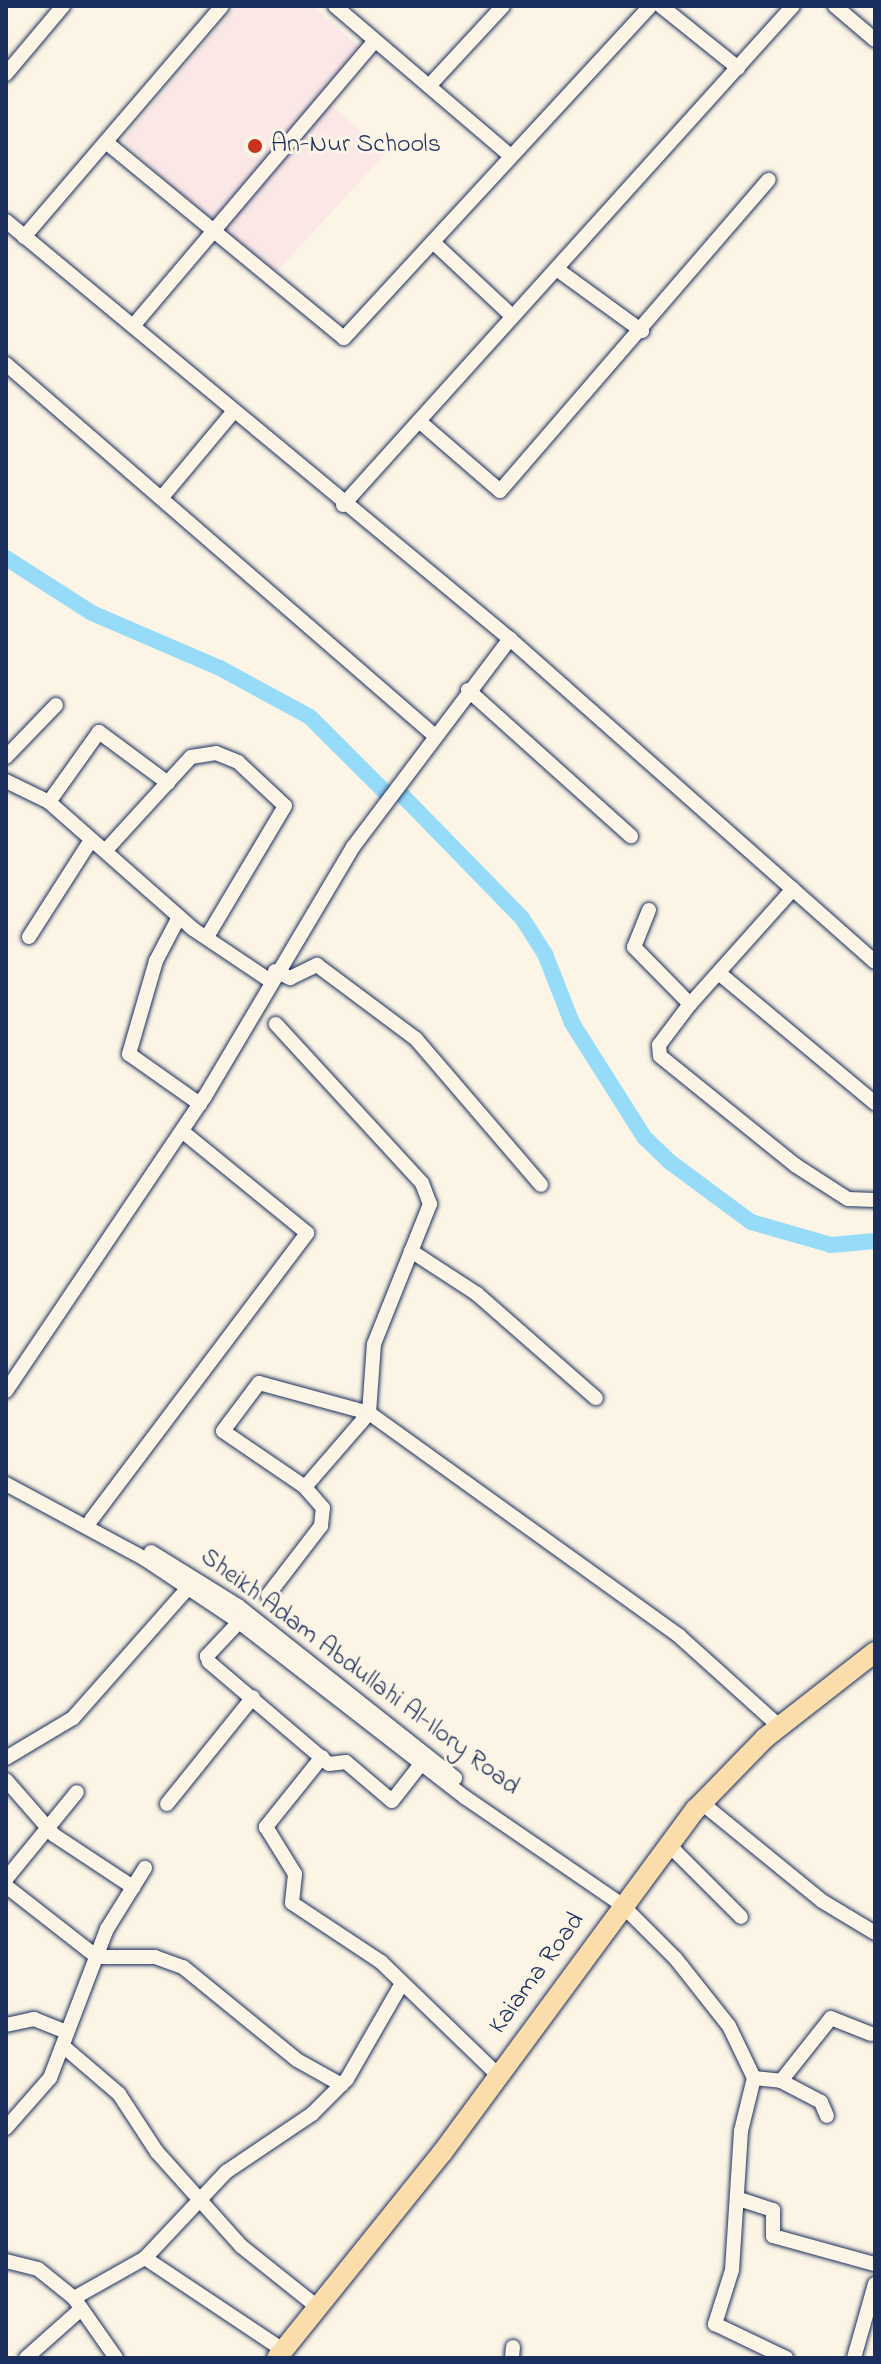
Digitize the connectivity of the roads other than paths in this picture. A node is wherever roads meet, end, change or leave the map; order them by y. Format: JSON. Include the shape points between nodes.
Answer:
{"nodes":[{"id":1,"x":63,"y":6,"type":"edge"},
{"id":2,"x":222,"y":6,"type":"edge"},
{"id":3,"x":335,"y":6,"type":"edge"},
{"id":4,"x":503,"y":6,"type":"edge"},
{"id":5,"x":650,"y":6,"type":"edge"},
{"id":6,"x":661,"y":6,"type":"edge"},
{"id":7,"x":793,"y":6,"type":"edge"},
{"id":8,"x":835,"y":6,"type":"edge"},
{"id":9,"x":873,"y":35,"type":"edge"},
{"id":10,"x":373,"y":43,"type":"junction"},
{"id":11,"x":738,"y":68,"type":"junction"},
{"id":12,"x":6,"y":74,"type":"edge"},
{"id":13,"x":429,"y":86,"type":"junction"},
{"id":14,"x":106,"y":142,"type":"junction"},
{"id":15,"x":507,"y":153,"type":"junction"},
{"id":16,"x":768,"y":180,"type":"dead end"},
{"id":17,"x":6,"y":221,"type":"edge"},
{"id":18,"x":211,"y":234,"type":"junction"},
{"id":19,"x":24,"y":237,"type":"junction"},
{"id":20,"x":433,"y":242,"type":"junction"},
{"id":21,"x":558,"y":270,"type":"junction"},
{"id":22,"x":512,"y":316,"type":"junction"},
{"id":23,"x":133,"y":326,"type":"junction"},
{"id":24,"x":642,"y":331,"type":"junction"},
{"id":25,"x":6,"y":364,"type":"edge"},
{"id":26,"x":234,"y":411,"type":"junction"},
{"id":27,"x":419,"y":421,"type":"junction"},
{"id":28,"x":163,"y":496,"type":"junction"},
{"id":29,"x":343,"y":505,"type":"junction"},
{"id":30,"x":510,"y":639,"type":"junction"},
{"id":31,"x":468,"y":690,"type":"junction"},
{"id":32,"x":56,"y":705,"type":"dead end"},
{"id":33,"x":434,"y":735,"type":"junction"},
{"id":34,"x":6,"y":757,"type":"edge"},
{"id":35,"x":6,"y":781,"type":"edge"},
{"id":36,"x":168,"y":783,"type":"junction"},
{"id":37,"x":49,"y":802,"type":"junction"},
{"id":38,"x":631,"y":836,"type":"dead end"},
{"id":39,"x":91,"y":840,"type":"junction"},
{"id":40,"x":106,"y":850,"type":"junction"},
{"id":41,"x":793,"y":889,"type":"junction"},
{"id":42,"x":649,"y":910,"type":"dead end"},
{"id":43,"x":179,"y":917,"type":"junction"},
{"id":44,"x":29,"y":937,"type":"dead end"},
{"id":45,"x":207,"y":937,"type":"junction"},
{"id":46,"x":875,"y":962,"type":"edge"},
{"id":47,"x":720,"y":974,"type":"junction"},
{"id":48,"x":272,"y":976,"type":"junction"},
{"id":49,"x":690,"y":1004,"type":"junction"},
{"id":50,"x":276,"y":1024,"type":"dead end"},
{"id":51,"x":875,"y":1103,"type":"edge"},
{"id":52,"x":200,"y":1104,"type":"junction"},
{"id":53,"x":182,"y":1131,"type":"junction"},
{"id":54,"x":541,"y":1185,"type":"dead end"},
{"id":55,"x":875,"y":1200,"type":"edge"},
{"id":56,"x":411,"y":1251,"type":"junction"},
{"id":57,"x":6,"y":1391,"type":"edge"},
{"id":58,"x":596,"y":1398,"type":"dead end"},
{"id":59,"x":369,"y":1413,"type":"junction"},
{"id":60,"x":6,"y":1475,"type":"edge"},
{"id":61,"x":6,"y":1484,"type":"edge"},
{"id":62,"x":305,"y":1487,"type":"junction"},
{"id":63,"x":91,"y":1520,"type":"junction"},
{"id":64,"x":189,"y":1587,"type":"junction"},
{"id":65,"x":268,"y":1595,"type":"dead end"},
{"id":66,"x":239,"y":1622,"type":"junction"},
{"id":67,"x":875,"y":1652,"type":"edge"},
{"id":68,"x":875,"y":1662,"type":"edge"},
{"id":69,"x":253,"y":1697,"type":"junction"},
{"id":70,"x":779,"y":1726,"type":"junction"},
{"id":71,"x":322,"y":1757,"type":"junction"},
{"id":72,"x":6,"y":1758,"type":"edge"},
{"id":73,"x":421,"y":1764,"type":"junction"},
{"id":74,"x":6,"y":1780,"type":"edge"},
{"id":75,"x":77,"y":1792,"type":"dead end"},
{"id":76,"x":167,"y":1804,"type":"dead end"},
{"id":77,"x":708,"y":1808,"type":"junction"},
{"id":78,"x":47,"y":1823,"type":"junction"},
{"id":79,"x":673,"y":1849,"type":"junction"},
{"id":80,"x":145,"y":1868,"type":"dead end"},
{"id":81,"x":6,"y":1879,"type":"edge"},
{"id":82,"x":6,"y":1886,"type":"edge"},
{"id":83,"x":133,"y":1887,"type":"junction"},
{"id":84,"x":626,"y":1903,"type":"junction"},
{"id":85,"x":741,"y":1917,"type":"dead end"},
{"id":86,"x":873,"y":1928,"type":"edge"},
{"id":87,"x":97,"y":1957,"type":"junction"},
{"id":88,"x":401,"y":1985,"type":"junction"},
{"id":89,"x":6,"y":2025,"type":"edge"},
{"id":90,"x":871,"y":2034,"type":"dead end"},
{"id":91,"x":65,"y":2039,"type":"junction"},
{"id":92,"x":498,"y":2075,"type":"junction"},
{"id":93,"x":754,"y":2078,"type":"junction"},
{"id":94,"x":781,"y":2081,"type":"junction"},
{"id":95,"x":342,"y":2085,"type":"junction"},
{"id":96,"x":827,"y":2116,"type":"dead end"},
{"id":97,"x":6,"y":2128,"type":"edge"},
{"id":98,"x":199,"y":2198,"type":"junction"},
{"id":99,"x":739,"y":2199,"type":"junction"},
{"id":100,"x":145,"y":2258,"type":"junction"},
{"id":101,"x":6,"y":2261,"type":"edge"},
{"id":102,"x":875,"y":2264,"type":"edge"},
{"id":103,"x":875,"y":2284,"type":"edge"},
{"id":104,"x":78,"y":2304,"type":"junction"},
{"id":105,"x":315,"y":2305,"type":"junction"},
{"id":106,"x":283,"y":2355,"type":"edge"},
{"id":107,"x":26,"y":2358,"type":"edge"},
{"id":108,"x":116,"y":2358,"type":"edge"},
{"id":109,"x":786,"y":2358,"type":"edge"},
{"id":110,"x":854,"y":2358,"type":"edge"}],
"edges":[{"from":1,"to":12,"type":"street"},
{"from":2,"to":14,"type":"street"},
{"from":3,"to":10,"type":"street"},
{"from":4,"to":13,"type":"street"},
{"from":5,"to":15,"type":"street"},
{"from":6,"to":11,"type":"street"},
{"from":7,"to":11,"type":"street"},
{"from":8,"to":9,"type":"street"},
{"from":10,"to":13,"type":"street"},
{"from":10,"to":18,"type":"street"},
{"from":11,"to":21,"type":"street"},
{"from":13,"to":15,"type":"street"},
{"from":14,"to":18,"type":"street"},
{"from":14,"to":19,"type":"street"},
{"from":15,"to":20,"type":"street"},
{"from":16,"to":24,"type":"street"},
{"from":17,"to":19,"type":"street"},
{"from":18,"to":20,"type":"street","via":[[340,339]]},
{"from":18,"to":23,"type":"street"},
{"from":19,"to":23,"type":"street"},
{"from":20,"to":22,"type":"street"},
{"from":21,"to":22,"type":"street"},
{"from":21,"to":24,"type":"street"},
{"from":22,"to":27,"type":"street"},
{"from":23,"to":26,"type":"street"},
{"from":24,"to":27,"type":"street","via":[[500,491]]},
{"from":25,"to":28,"type":"street"},
{"from":26,"to":28,"type":"street"},
{"from":26,"to":29,"type":"street"},
{"from":27,"to":29,"type":"street"},
{"from":28,"to":33,"type":"street"},
{"from":29,"to":30,"type":"street"},
{"from":30,"to":31,"type":"street"},
{"from":30,"to":41,"type":"street"},
{"from":31,"to":33,"type":"street"},
{"from":31,"to":38,"type":"street"},
{"from":32,"to":34,"type":"street"},
{"from":33,"to":48,"type":"street"},
{"from":35,"to":37,"type":"street"},
{"from":36,"to":37,"type":"street","via":[[99,732]]},
{"from":36,"to":40,"type":"street"},
{"from":36,"to":45,"type":"street","via":[[191,757],[227,755],[285,806]]},
{"from":37,"to":39,"type":"street"},
{"from":39,"to":40,"type":"street"},
{"from":39,"to":44,"type":"street"},
{"from":40,"to":43,"type":"street"},
{"from":41,"to":46,"type":"street"},
{"from":41,"to":47,"type":"street"},
{"from":42,"to":49,"type":"street","via":[[634,947]]},
{"from":43,"to":45,"type":"street"},
{"from":43,"to":52,"type":"street","via":[[156,961],[129,1054]]},
{"from":45,"to":48,"type":"street"},
{"from":47,"to":49,"type":"street"},
{"from":47,"to":51,"type":"street"},
{"from":48,"to":52,"type":"street"},
{"from":48,"to":54,"type":"street","via":[[290,978],[317,965],[416,1039]]},
{"from":49,"to":55,"type":"street","via":[[659,1045],[666,1066],[848,1199]]},
{"from":50,"to":56,"type":"street","via":[[422,1183],[428,1218]]},
{"from":52,"to":53,"type":"street"},
{"from":53,"to":57,"type":"street"},
{"from":53,"to":63,"type":"street","via":[[307,1233]]},
{"from":56,"to":58,"type":"street","via":[[477,1294]]},
{"from":56,"to":59,"type":"street","via":[[374,1344]]},
{"from":59,"to":62,"type":"street"},
{"from":59,"to":62,"type":"street","via":[[276,1384],[249,1391],[223,1431]]},
{"from":59,"to":70,"type":"street","via":[[679,1636]]},
{"from":60,"to":63,"type":"street","name":"Sheikh Adam Abdullahi Al-Ilory Road"},
{"from":61,"to":64,"type":"street","name":"Sheikh Adam Abdullahi Al-Ilory Road"},
{"from":62,"to":65,"type":"street","via":[[323,1508],[321,1526]]},
{"from":63,"to":84,"type":"street","name":"Sheikh Adam Abdullahi Al-Ilory Road","via":[[238,1606],[469,1789]]},
{"from":64,"to":66,"type":"street","name":"Sheikh Adam Abdullahi Al-Ilory Road"},
{"from":64,"to":72,"type":"street","via":[[73,1718]]},
{"from":66,"to":69,"type":"street","via":[[207,1656]]},
{"from":66,"to":73,"type":"street","name":"Sheikh Adam Abdullahi Al-Ilory Road"},
{"from":67,"to":70,"type":"highway","name":"Kaiama Road"},
{"from":68,"to":77,"type":"highway","name":"Kaiama Road","via":[[773,1741]]},
{"from":69,"to":71,"type":"street"},
{"from":69,"to":76,"type":"street"},
{"from":70,"to":84,"type":"highway","name":"Kaiama Road","via":[[696,1809]]},
{"from":71,"to":73,"type":"street","via":[[346,1762],[392,1801]]},
{"from":71,"to":88,"type":"street","via":[[265,1832],[295,1874],[292,1903],[300,1913],[339,1928]]},
{"from":73,"to":84,"type":"street","name":"Sheikh Adam Abdullahi Al-Ilory Road"},
{"from":74,"to":78,"type":"street"},
{"from":75,"to":78,"type":"street"},
{"from":77,"to":79,"type":"highway","name":"Kaiama Road"},
{"from":77,"to":86,"type":"street"},
{"from":78,"to":81,"type":"street"},
{"from":78,"to":83,"type":"street"},
{"from":79,"to":84,"type":"highway","name":"Kaiama Road"},
{"from":79,"to":85,"type":"street"},
{"from":80,"to":83,"type":"street"},
{"from":82,"to":87,"type":"street"},
{"from":83,"to":87,"type":"street"},
{"from":84,"to":92,"type":"highway","name":"Kaiama Road"},
{"from":84,"to":93,"type":"street","via":[[729,2026]]},
{"from":84,"to":106,"type":"highway","name":"Kaiama Road","via":[[456,2146]]},
{"from":87,"to":91,"type":"street"},
{"from":87,"to":95,"type":"street","via":[[155,1957],[183,1967],[297,2060]]},
{"from":88,"to":92,"type":"street"},
{"from":88,"to":95,"type":"street"},
{"from":89,"to":91,"type":"street","via":[[34,2019]]},
{"from":90,"to":94,"type":"street","via":[[831,2018]]},
{"from":91,"to":97,"type":"street","via":[[41,2092]]},
{"from":91,"to":98,"type":"street","via":[[119,2094]]},
{"from":92,"to":105,"type":"highway","name":"Kaiama Road"},
{"from":93,"to":94,"type":"street"},
{"from":93,"to":99,"type":"street","via":[[741,2131]]},
{"from":94,"to":96,"type":"street","via":[[821,2102]]},
{"from":95,"to":98,"type":"street"},
{"from":98,"to":100,"type":"street"},
{"from":98,"to":105,"type":"street","via":[[241,2246]]},
{"from":99,"to":102,"type":"street","via":[[773,2210],[773,2236]]},
{"from":99,"to":109,"type":"street","via":[[732,2270],[715,2324]]},
{"from":100,"to":104,"type":"street"},
{"from":100,"to":106,"type":"street"},
{"from":101,"to":104,"type":"street","via":[[38,2269]]},
{"from":103,"to":110,"type":"street"},
{"from":104,"to":107,"type":"street"},
{"from":104,"to":108,"type":"street"},
{"from":105,"to":106,"type":"highway","name":"Kaiama Road"}]}
